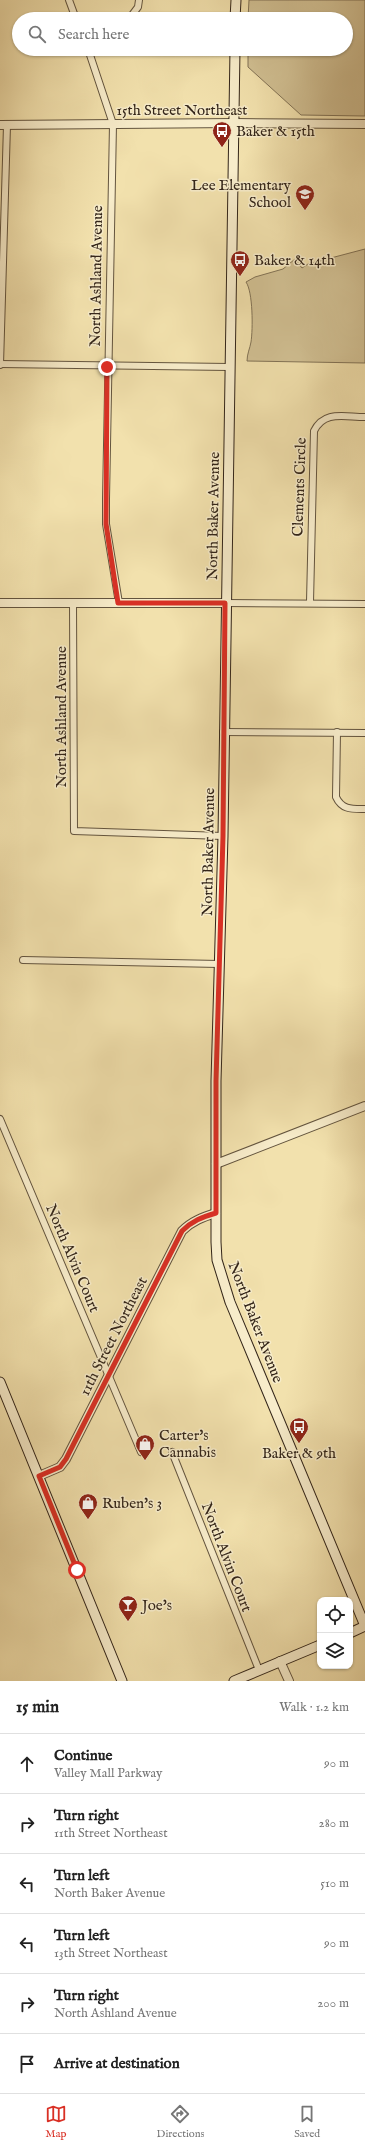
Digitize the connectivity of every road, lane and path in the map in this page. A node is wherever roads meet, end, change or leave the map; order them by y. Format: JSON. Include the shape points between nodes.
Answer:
{"nodes":[{"id":1,"x":69,"y":0,"type":"edge"},
{"id":2,"x":140,"y":0,"type":"edge"},
{"id":3,"x":236,"y":0,"type":"edge"},
{"id":4,"x":73,"y":12,"type":"edge"},
{"id":5,"x":134,"y":12,"type":"edge"},
{"id":6,"x":235,"y":12,"type":"edge"},
{"id":7,"x":90,"y":56,"type":"edge"},
{"id":8,"x":235,"y":56,"type":"edge"},
{"id":9,"x":234,"y":123,"type":"junction"},
{"id":10,"x":113,"y":124,"type":"junction"},
{"id":11,"x":365,"y":124,"type":"edge"},
{"id":12,"x":3,"y":125,"type":"edge"},
{"id":13,"x":0,"y":365,"type":"edge"},
{"id":14,"x":107,"y":367,"type":"junction"},
{"id":15,"x":229,"y":367,"type":"junction"},
{"id":16,"x":365,"y":417,"type":"edge"},
{"id":17,"x":310,"y":602,"type":"junction"},
{"id":18,"x":0,"y":603,"type":"edge"},
{"id":19,"x":74,"y":603,"type":"junction"},
{"id":20,"x":118,"y":603,"type":"junction"},
{"id":21,"x":225,"y":603,"type":"junction"},
{"id":22,"x":365,"y":604,"type":"edge"},
{"id":23,"x":223,"y":732,"type":"junction"},
{"id":24,"x":337,"y":732,"type":"junction"},
{"id":25,"x":365,"y":733,"type":"edge"},
{"id":26,"x":365,"y":810,"type":"edge"},
{"id":27,"x":223,"y":836,"type":"junction"},
{"id":28,"x":23,"y":960,"type":"dead end"},
{"id":29,"x":219,"y":964,"type":"junction"},
{"id":30,"x":365,"y":1106,"type":"edge"},
{"id":31,"x":0,"y":1119,"type":"edge"},
{"id":32,"x":216,"y":1164,"type":"junction"},
{"id":33,"x":216,"y":1213,"type":"junction"},
{"id":34,"x":109,"y":1377,"type":"junction"},
{"id":35,"x":0,"y":1382,"type":"edge"},
{"id":36,"x":141,"y":1452,"type":"dead end"},
{"id":37,"x":172,"y":1452,"type":"dead end"},
{"id":38,"x":39,"y":1476,"type":"junction"},
{"id":39,"x":365,"y":1626,"type":"edge"},
{"id":40,"x":353,"y":1631,"type":"edge"},
{"id":41,"x":317,"y":1646,"type":"edge"},
{"id":42,"x":280,"y":1661,"type":"junction"},
{"id":43,"x":259,"y":1670,"type":"junction"},
{"id":44,"x":122,"y":1681,"type":"edge"},
{"id":45,"x":234,"y":1681,"type":"edge"},
{"id":46,"x":289,"y":1681,"type":"edge"}],
"edges":[{"from":1,"to":4,"type":"street"},
{"from":2,"to":5,"type":"street"},
{"from":3,"to":6,"type":"main road"},
{"from":7,"to":10,"type":"street","name":"North Ashland Avenue"},
{"from":8,"to":9,"type":"main road","name":"North Baker Avenue"},
{"from":9,"to":10,"type":"street","name":"15th Street Northeast"},
{"from":9,"to":11,"type":"street","name":"15th Street Northeast"},
{"from":9,"to":15,"type":"main road","name":"North Baker Avenue"},
{"from":10,"to":12,"type":"street","name":"15th Street Northeast"},
{"from":10,"to":14,"type":"street","name":"North Ashland Avenue"},
{"from":12,"to":13,"type":"street"},
{"from":13,"to":14,"type":"street"},
{"from":14,"to":15,"type":"street"},
{"from":14,"to":20,"type":"street","name":"North Ashland Avenue","via":[[106,524]]},
{"from":15,"to":21,"type":"main road","name":"North Baker Avenue"},
{"from":16,"to":17,"type":"street","name":"Clements Circle","via":[[327,417],[318,422],[314,431]]},
{"from":17,"to":21,"type":"street"},
{"from":17,"to":22,"type":"street"},
{"from":18,"to":19,"type":"street"},
{"from":19,"to":20,"type":"street"},
{"from":19,"to":27,"type":"street","name":"North Ashland Avenue","via":[[74,831]]},
{"from":20,"to":21,"type":"street"},
{"from":21,"to":23,"type":"main road","name":"North Baker Avenue"},
{"from":23,"to":24,"type":"street"},
{"from":23,"to":27,"type":"main road","name":"North Baker Avenue"},
{"from":24,"to":25,"type":"street"},
{"from":24,"to":26,"type":"street","via":[[336,797],[339,804],[345,808]]},
{"from":27,"to":29,"type":"main road","name":"North Baker Avenue"},
{"from":28,"to":29,"type":"street"},
{"from":29,"to":32,"type":"main road","name":"North Baker Avenue"},
{"from":30,"to":32,"type":"street"},
{"from":31,"to":34,"type":"street","name":"North Alvin Court"},
{"from":32,"to":33,"type":"main road","name":"North Baker Avenue"},
{"from":33,"to":34,"type":"street","name":"11th Street Northeast","via":[[189,1223],[182,1231]]},
{"from":33,"to":39,"type":"main road","name":"North Baker Avenue","via":[[218,1260],[230,1302]]},
{"from":34,"to":36,"type":"street","name":"North Alvin Court"},
{"from":34,"to":38,"type":"street","name":"11th Street Northeast","via":[[66,1459],[60,1467]]},
{"from":35,"to":38,"type":"main road"},
{"from":37,"to":43,"type":"street","name":"North Alvin Court"},
{"from":38,"to":44,"type":"main road"},
{"from":39,"to":40,"type":"main road"},
{"from":41,"to":42,"type":"main road"},
{"from":42,"to":43,"type":"main road"},
{"from":42,"to":46,"type":"street"},
{"from":43,"to":45,"type":"main road"}]}
